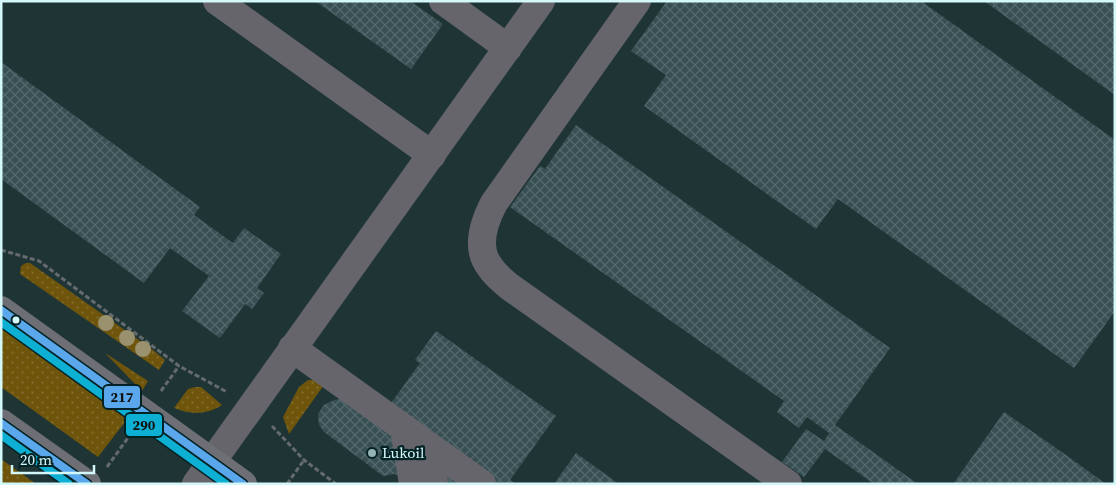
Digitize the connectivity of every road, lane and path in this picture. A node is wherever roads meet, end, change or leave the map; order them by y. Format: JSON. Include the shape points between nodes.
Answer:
{"nodes":[{"id":1,"x":217,"y":1,"type":"edge"},
{"id":2,"x":443,"y":1,"type":"edge"},
{"id":3,"x":637,"y":1,"type":"edge"},
{"id":4,"x":536,"y":3,"type":"edge"},
{"id":5,"x":508,"y":48,"type":"junction"},
{"id":6,"x":432,"y":155,"type":"junction"},
{"id":7,"x":1,"y":250,"type":"edge"},
{"id":8,"x":1,"y":310,"type":"edge"},
{"id":9,"x":292,"y":348,"type":"junction"},
{"id":10,"x":179,"y":366,"type":"junction"},
{"id":11,"x":228,"y":392,"type":"dead end"},
{"id":12,"x":160,"y":393,"type":"dead end"},
{"id":13,"x":267,"y":421,"type":"dead end"},
{"id":14,"x":1,"y":423,"type":"edge"},
{"id":15,"x":135,"y":428,"type":"dead end"},
{"id":16,"x":404,"y":428,"type":"junction"},
{"id":17,"x":428,"y":445,"type":"junction"},
{"id":18,"x":304,"y":460,"type":"junction"},
{"id":19,"x":212,"y":461,"type":"junction"},
{"id":20,"x":97,"y":476,"type":"edge"},
{"id":21,"x":471,"y":480,"type":"edge"},
{"id":22,"x":196,"y":484,"type":"edge"},
{"id":23,"x":243,"y":484,"type":"edge"},
{"id":24,"x":287,"y":484,"type":"edge"},
{"id":25,"x":336,"y":484,"type":"edge"},
{"id":26,"x":414,"y":484,"type":"edge"},
{"id":27,"x":434,"y":484,"type":"edge"},
{"id":28,"x":788,"y":484,"type":"edge"}],
"edges":[{"from":1,"to":6,"type":"street"},
{"from":2,"to":5,"type":"street"},
{"from":3,"to":28,"type":"street","via":[[494,203],[485,220],[482,250],[489,266],[510,287]]},
{"from":4,"to":5,"type":"street"},
{"from":5,"to":6,"type":"street"},
{"from":6,"to":9,"type":"street"},
{"from":7,"to":10,"type":"path","via":[[40,261]]},
{"from":8,"to":19,"type":"main road"},
{"from":9,"to":16,"type":"street"},
{"from":9,"to":19,"type":"street"},
{"from":10,"to":11,"type":"path"},
{"from":10,"to":12,"type":"path"},
{"from":13,"to":18,"type":"path"},
{"from":14,"to":20,"type":"main road"},
{"from":15,"to":20,"type":"path"},
{"from":16,"to":17,"type":"street"},
{"from":16,"to":26,"type":"street"},
{"from":17,"to":21,"type":"street"},
{"from":17,"to":27,"type":"street"},
{"from":18,"to":24,"type":"path"},
{"from":18,"to":25,"type":"path"},
{"from":19,"to":22,"type":"street"},
{"from":19,"to":23,"type":"main road"}]}
